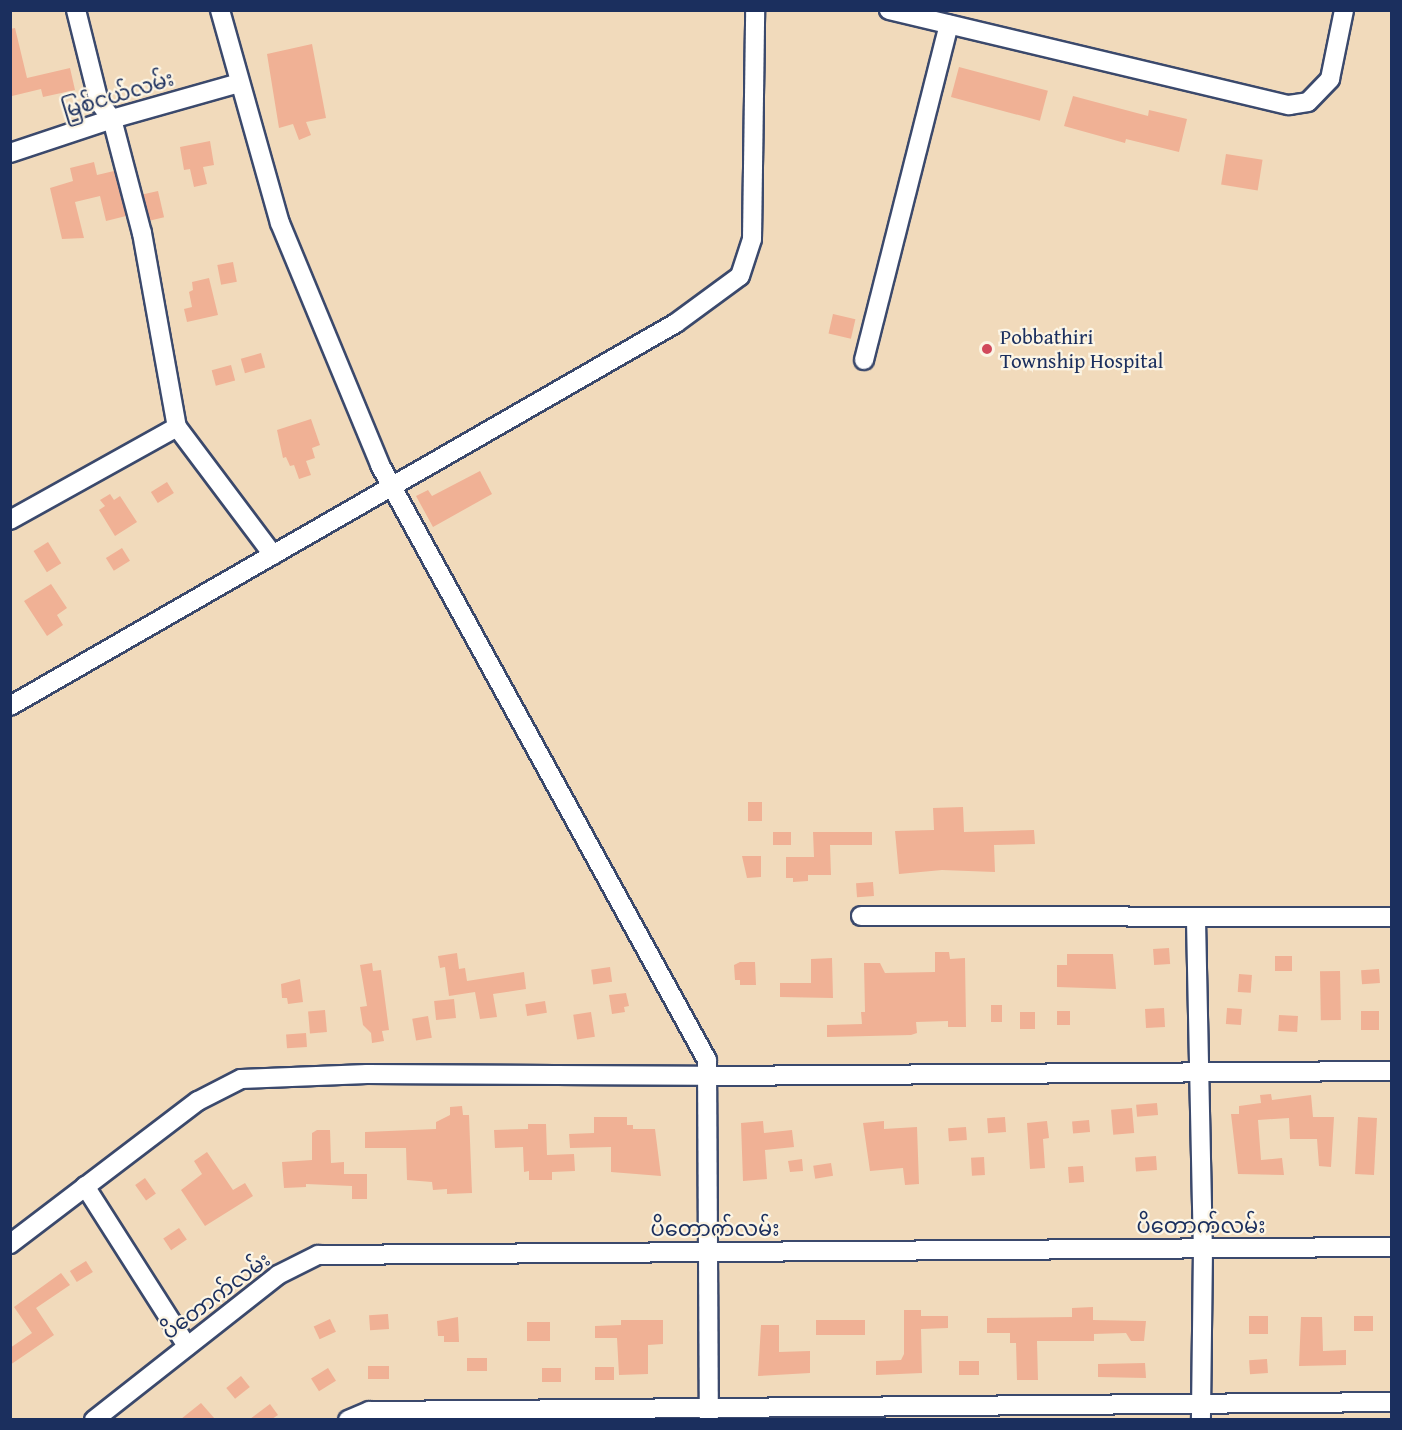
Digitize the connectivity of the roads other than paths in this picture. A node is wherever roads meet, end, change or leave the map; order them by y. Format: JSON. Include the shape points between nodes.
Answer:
{"nodes":[{"id":1,"x":76,"y":10,"type":"edge"},
{"id":2,"x":220,"y":10,"type":"edge"},
{"id":3,"x":755,"y":10,"type":"edge"},
{"id":4,"x":889,"y":10,"type":"edge"},
{"id":5,"x":1344,"y":10,"type":"edge"},
{"id":6,"x":949,"y":25,"type":"junction"},
{"id":7,"x":239,"y":83,"type":"junction"},
{"id":8,"x":112,"y":119,"type":"junction"},
{"id":9,"x":10,"y":153,"type":"edge"},
{"id":10,"x":864,"y":360,"type":"dead end"},
{"id":11,"x":177,"y":427,"type":"junction"},
{"id":12,"x":392,"y":487,"type":"junction"},
{"id":13,"x":10,"y":520,"type":"edge"},
{"id":14,"x":273,"y":555,"type":"junction"},
{"id":15,"x":10,"y":706,"type":"edge"},
{"id":16,"x":861,"y":916,"type":"dead end"},
{"id":17,"x":1392,"y":917,"type":"edge"},
{"id":18,"x":1196,"y":920,"type":"junction"},
{"id":19,"x":1201,"y":1071,"type":"junction"},
{"id":20,"x":1392,"y":1071,"type":"edge"},
{"id":21,"x":707,"y":1077,"type":"junction"},
{"id":22,"x":85,"y":1186,"type":"junction"},
{"id":23,"x":10,"y":1244,"type":"edge"},
{"id":24,"x":1392,"y":1247,"type":"edge"},
{"id":25,"x":1203,"y":1249,"type":"junction"},
{"id":26,"x":708,"y":1251,"type":"junction"},
{"id":27,"x":187,"y":1346,"type":"junction"},
{"id":28,"x":1392,"y":1402,"type":"edge"},
{"id":29,"x":1201,"y":1411,"type":"edge"},
{"id":30,"x":1328,"y":1411,"type":"edge"},
{"id":31,"x":968,"y":1412,"type":"edge"},
{"id":32,"x":709,"y":1413,"type":"edge"},
{"id":33,"x":837,"y":1413,"type":"edge"},
{"id":34,"x":94,"y":1419,"type":"edge"},
{"id":35,"x":348,"y":1419,"type":"edge"}],
"edges":[{"from":1,"to":8,"type":"street","via":[[99,102]]},
{"from":2,"to":7,"type":"street"},
{"from":3,"to":12,"type":"street","via":[[752,239],[740,276],[676,323]]},
{"from":4,"to":6,"type":"street"},
{"from":5,"to":6,"type":"street","via":[[1329,79],[1321,93],[1308,102],[1288,105]]},
{"from":6,"to":10,"type":"street"},
{"from":7,"to":8,"type":"street","name":"မြစ်ငယ်လမ်း"},
{"from":7,"to":12,"type":"street","via":[[280,223]]},
{"from":8,"to":9,"type":"street","name":"မြစ်ငယ်လမ်း"},
{"from":8,"to":11,"type":"street","via":[[142,233]]},
{"from":11,"to":13,"type":"street"},
{"from":11,"to":14,"type":"street"},
{"from":12,"to":14,"type":"street"},
{"from":12,"to":21,"type":"street","via":[[707,1060]]},
{"from":14,"to":15,"type":"street"},
{"from":16,"to":18,"type":"street"},
{"from":17,"to":18,"type":"street"},
{"from":18,"to":19,"type":"street"},
{"from":19,"to":20,"type":"street"},
{"from":19,"to":21,"type":"street"},
{"from":19,"to":25,"type":"street"},
{"from":21,"to":22,"type":"street","via":[[367,1074],[241,1078],[198,1101]]},
{"from":21,"to":26,"type":"street"},
{"from":22,"to":23,"type":"street"},
{"from":22,"to":27,"type":"street"},
{"from":24,"to":25,"type":"street","name":"ပိတောက်လမ်း"},
{"from":25,"to":26,"type":"street","name":"ပိတောက်လမ်း"},
{"from":25,"to":29,"type":"street"},
{"from":26,"to":27,"type":"street","name":"ပိတောက်လမ်း","via":[[318,1255],[278,1275]]},
{"from":26,"to":32,"type":"street"},
{"from":27,"to":34,"type":"street","name":"ပိတောက်လမ်း"},
{"from":28,"to":30,"type":"street"},
{"from":29,"to":30,"type":"street"},
{"from":29,"to":31,"type":"street"},
{"from":31,"to":33,"type":"street"},
{"from":32,"to":33,"type":"street"},
{"from":32,"to":35,"type":"street","via":[[369,1411]]}]}
